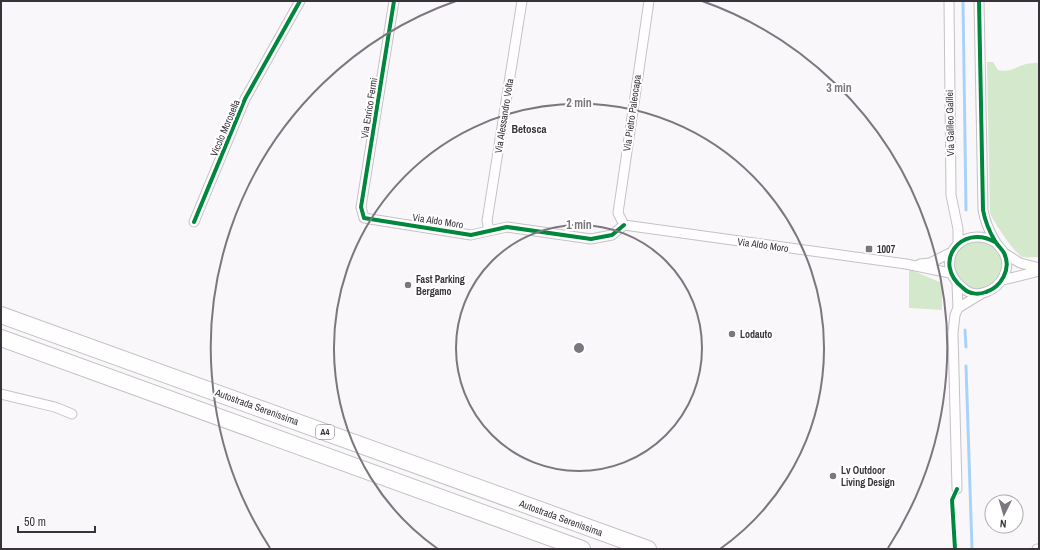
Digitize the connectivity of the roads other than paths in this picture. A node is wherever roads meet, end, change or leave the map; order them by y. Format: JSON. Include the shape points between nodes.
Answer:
{"nodes":[{"id":1,"x":300,"y":1,"type":"edge"},
{"id":2,"x":394,"y":1,"type":"edge"},
{"id":3,"x":522,"y":1,"type":"edge"},
{"id":4,"x":648,"y":1,"type":"edge"},
{"id":5,"x":949,"y":1,"type":"edge"},
{"id":6,"x":979,"y":1,"type":"edge"},
{"id":7,"x":364,"y":218,"type":"joint"},
{"id":8,"x":194,"y":222,"type":"dead end"},
{"id":9,"x":624,"y":225,"type":"junction"},
{"id":10,"x":489,"y":231,"type":"junction"},
{"id":11,"x":995,"y":242,"type":"junction"},
{"id":12,"x":958,"y":244,"type":"junction"},
{"id":13,"x":952,"y":252,"type":"junction"},
{"id":14,"x":1004,"y":253,"type":"junction"},
{"id":15,"x":906,"y":264,"type":"junction"},
{"id":16,"x":1039,"y":270,"type":"edge"},
{"id":17,"x":950,"y":273,"type":"junction"},
{"id":18,"x":1003,"y":280,"type":"junction"},
{"id":19,"x":957,"y":284,"type":"junction"},
{"id":20,"x":982,"y":293,"type":"junction"},
{"id":21,"x":958,"y":308,"type":"junction"},
{"id":22,"x":1,"y":315,"type":"edge"},
{"id":23,"x":1,"y":338,"type":"edge"},
{"id":24,"x":1,"y":394,"type":"edge"},
{"id":25,"x":72,"y":414,"type":"dead end"},
{"id":26,"x":957,"y":489,"type":"dead end"},
{"id":27,"x":582,"y":549,"type":"edge"},
{"id":28,"x":648,"y":549,"type":"edge"}],
"edges":[{"from":1,"to":8,"type":"street","name":"Vicolo Morosella","via":[[245,99]]},
{"from":2,"to":7,"type":"street","name":"Via Enrico Fermi","via":[[361,207]]},
{"from":3,"to":10,"type":"street","name":"Via Alessandro Volta","via":[[487,221]]},
{"from":4,"to":9,"type":"street","name":"Via Pietro Paleocapa","via":[[618,213]]},
{"from":5,"to":12,"type":"street","name":"Via Galileo Galilei","via":[[951,195]]},
{"from":6,"to":11,"type":"street","via":[[983,210],[985,222]]},
{"from":7,"to":10,"type":"street","name":"Via Aldo Moro","via":[[471,235]]},
{"from":9,"to":10,"type":"street","name":"Via Aldo Moro","via":[[612,236],[591,239],[507,227]]},
{"from":9,"to":15,"type":"street","name":"Via Aldo Moro"},
{"from":11,"to":12,"type":"street","via":[[988,238],[972,237]]},
{"from":11,"to":14,"type":"street"},
{"from":12,"to":13,"type":"street"},
{"from":13,"to":15,"type":"street","name":"Via Aldo Moro","via":[[930,263]]},
{"from":13,"to":17,"type":"street","via":[[949,259]]},
{"from":14,"to":16,"type":"street","via":[[1020,263]]},
{"from":14,"to":18,"type":"street","via":[[1006,262]]},
{"from":15,"to":17,"type":"street","name":"Via Aldo Moro"},
{"from":16,"to":18,"type":"street"},
{"from":17,"to":19,"type":"street"},
{"from":18,"to":20,"type":"street","via":[[990,291]]},
{"from":19,"to":20,"type":"street","via":[[966,291]]},
{"from":19,"to":21,"type":"street"},
{"from":20,"to":21,"type":"street"},
{"from":21,"to":26,"type":"street","via":[[953,333]]},
{"from":22,"to":28,"type":"highway","name":"Autostrada Serenissima","number":"A4"},
{"from":23,"to":27,"type":"highway","number":"A4"},
{"from":24,"to":25,"type":"street","via":[[55,407]]}]}
